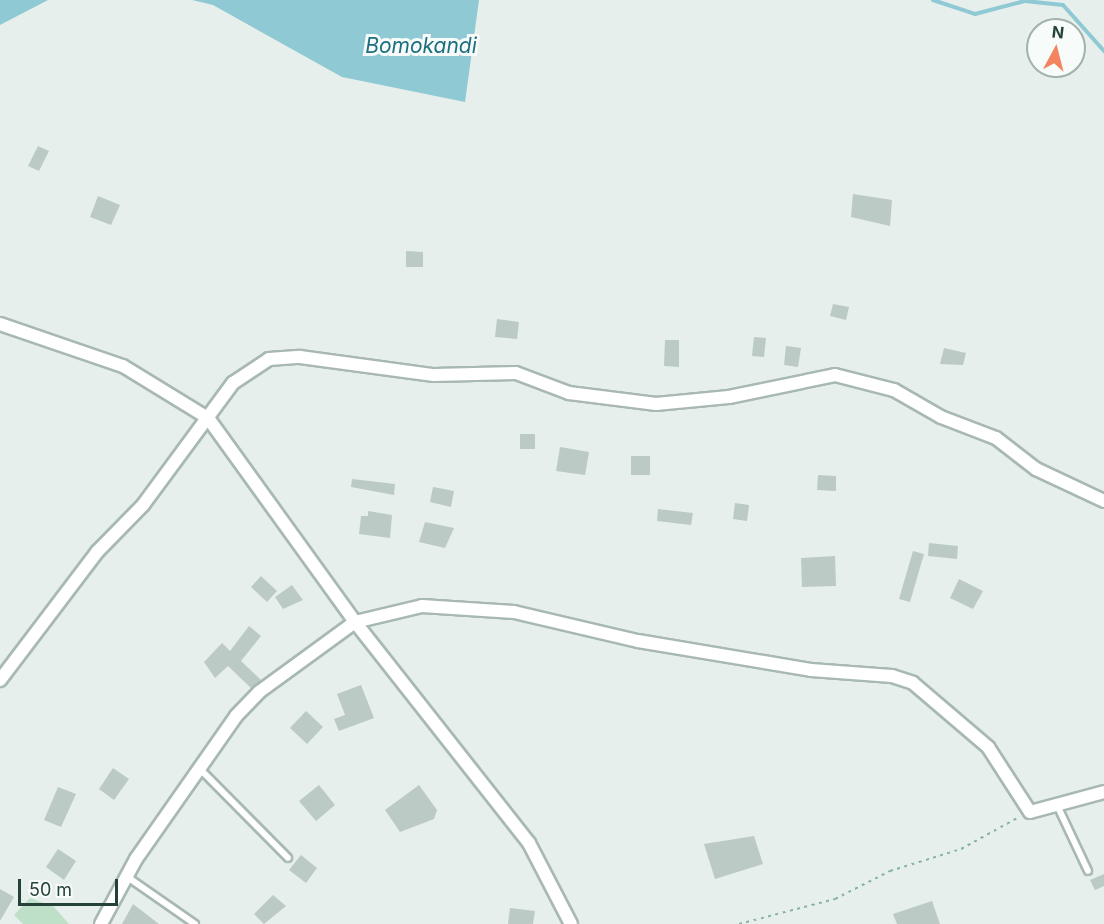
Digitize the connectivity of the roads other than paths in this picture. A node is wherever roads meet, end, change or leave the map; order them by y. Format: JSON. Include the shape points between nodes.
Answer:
{"nodes":[{"id":1,"x":0,"y":324,"type":"edge"},
{"id":2,"x":208,"y":418,"type":"junction"},
{"id":3,"x":1104,"y":501,"type":"edge"},
{"id":4,"x":355,"y":622,"type":"junction"},
{"id":5,"x":0,"y":680,"type":"edge"},
{"id":6,"x":200,"y":769,"type":"junction"},
{"id":7,"x":1104,"y":792,"type":"edge"},
{"id":8,"x":1056,"y":803,"type":"junction"},
{"id":9,"x":288,"y":858,"type":"dead end"},
{"id":10,"x":1088,"y":871,"type":"dead end"},
{"id":11,"x":126,"y":876,"type":"junction"},
{"id":12,"x":101,"y":924,"type":"edge"},
{"id":13,"x":195,"y":924,"type":"edge"},
{"id":14,"x":571,"y":924,"type":"edge"}],
"edges":[{"from":1,"to":2,"type":"street","via":[[123,366]]},
{"from":2,"to":3,"type":"street","via":[[233,383],[269,359],[300,357],[434,375],[516,373],[569,393],[656,404],[729,398],[835,375],[894,390],[941,417],[996,438],[1036,469]]},
{"from":2,"to":4,"type":"street"},
{"from":2,"to":5,"type":"street"},
{"from":4,"to":6,"type":"street","via":[[260,692]]},
{"from":4,"to":8,"type":"street","via":[[422,606],[475,606],[811,670],[892,676],[913,683],[988,747],[1030,812]]},
{"from":4,"to":14,"type":"street","via":[[529,843]]},
{"from":6,"to":9,"type":"lane"},
{"from":6,"to":11,"type":"street"},
{"from":7,"to":8,"type":"street"},
{"from":8,"to":10,"type":"lane"},
{"from":11,"to":12,"type":"street"},
{"from":11,"to":13,"type":"lane"}]}
